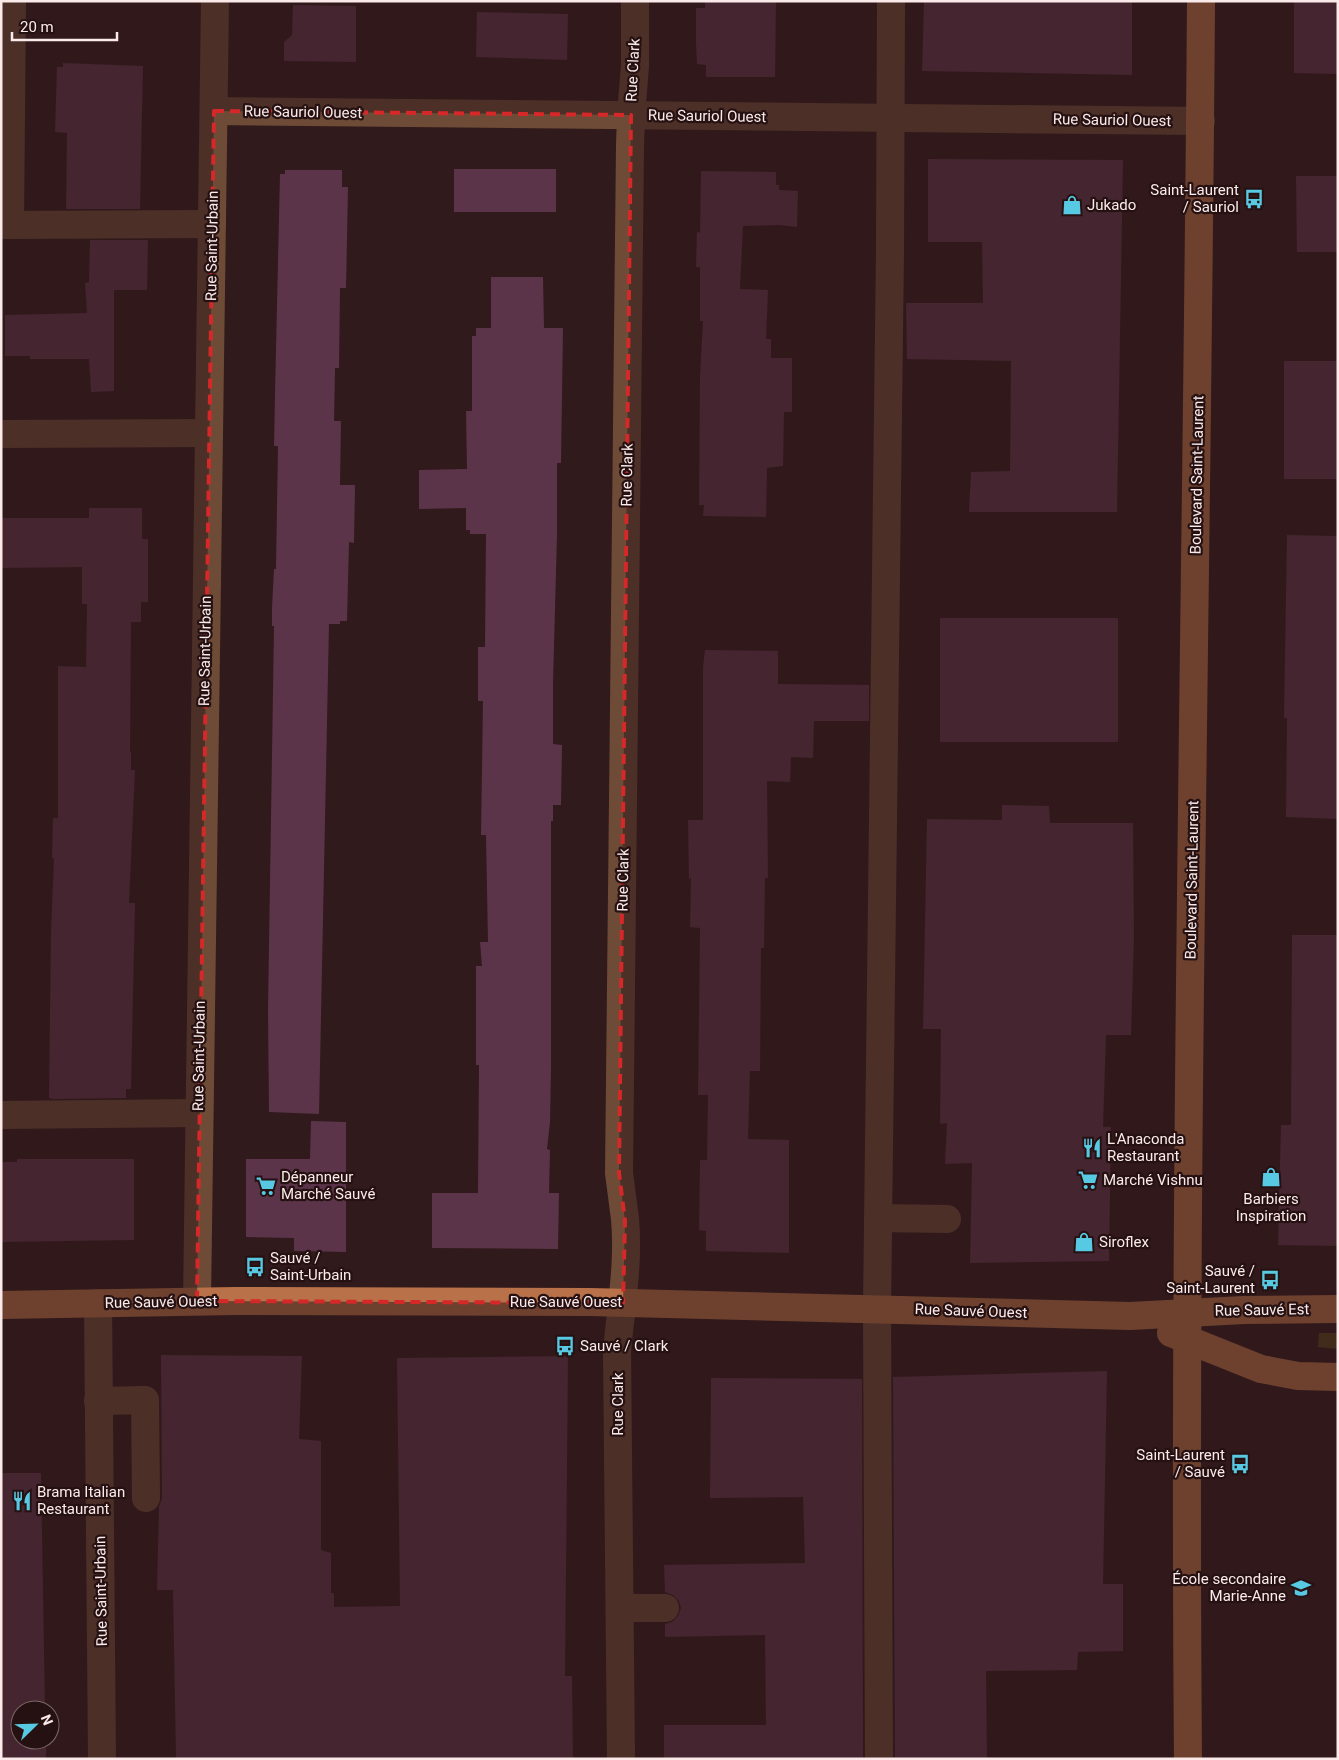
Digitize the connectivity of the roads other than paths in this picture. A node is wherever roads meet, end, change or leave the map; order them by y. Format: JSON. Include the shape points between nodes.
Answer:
{"nodes":[{"id":1,"x":12,"y":1,"type":"edge"},
{"id":2,"x":215,"y":1,"type":"edge"},
{"id":3,"x":635,"y":1,"type":"edge"},
{"id":4,"x":891,"y":1,"type":"edge"},
{"id":5,"x":1201,"y":1,"type":"edge"},
{"id":6,"x":214,"y":111,"type":"junction"},
{"id":7,"x":631,"y":115,"type":"junction"},
{"id":8,"x":891,"y":117,"type":"junction"},
{"id":9,"x":1201,"y":121,"type":"junction"},
{"id":10,"x":212,"y":224,"type":"junction"},
{"id":11,"x":6,"y":225,"type":"edge"},
{"id":12,"x":209,"y":432,"type":"junction"},
{"id":13,"x":1,"y":434,"type":"edge"},
{"id":14,"x":198,"y":1113,"type":"junction"},
{"id":15,"x":1,"y":1115,"type":"edge"},
{"id":16,"x":878,"y":1218,"type":"junction"},
{"id":17,"x":947,"y":1219,"type":"dead end"},
{"id":18,"x":197,"y":1301,"type":"junction"},
{"id":19,"x":98,"y":1303,"type":"junction"},
{"id":20,"x":623,"y":1303,"type":"junction"},
{"id":21,"x":1,"y":1305,"type":"edge"},
{"id":22,"x":877,"y":1308,"type":"junction"},
{"id":23,"x":1338,"y":1309,"type":"edge"},
{"id":24,"x":1186,"y":1312,"type":"junction"},
{"id":25,"x":1130,"y":1316,"type":"junction"},
{"id":26,"x":1186,"y":1339,"type":"junction"},
{"id":27,"x":1338,"y":1378,"type":"edge"},
{"id":28,"x":98,"y":1400,"type":"junction"},
{"id":29,"x":146,"y":1498,"type":"dead end"},
{"id":30,"x":620,"y":1608,"type":"junction"},
{"id":31,"x":665,"y":1608,"type":"dead end"},
{"id":32,"x":102,"y":1759,"type":"edge"},
{"id":33,"x":621,"y":1759,"type":"edge"},
{"id":34,"x":879,"y":1759,"type":"edge"},
{"id":35,"x":1188,"y":1759,"type":"edge"}],
"edges":[{"from":1,"to":11,"type":"street"},
{"from":2,"to":6,"type":"street","name":"Rue Saint-Urbain"},
{"from":3,"to":7,"type":"street","name":"Rue Clark"},
{"from":4,"to":8,"type":"street"},
{"from":5,"to":9,"type":"main road","name":"Boulevard Saint-Laurent"},
{"from":6,"to":7,"type":"street","name":"Rue Sauriol Ouest"},
{"from":6,"to":10,"type":"street","name":"Rue Saint-Urbain"},
{"from":7,"to":8,"type":"street","name":"Rue Sauriol Ouest"},
{"from":7,"to":20,"type":"street","name":"Rue Clark","via":[[619,1173],[625,1221]]},
{"from":8,"to":9,"type":"street","name":"Rue Sauriol Ouest"},
{"from":8,"to":16,"type":"street"},
{"from":9,"to":24,"type":"main road","name":"Boulevard Saint-Laurent"},
{"from":10,"to":11,"type":"street"},
{"from":10,"to":12,"type":"street","name":"Rue Saint-Urbain"},
{"from":12,"to":13,"type":"street"},
{"from":12,"to":14,"type":"street","name":"Rue Saint-Urbain"},
{"from":14,"to":15,"type":"street"},
{"from":14,"to":18,"type":"street","name":"Rue Saint-Urbain"},
{"from":16,"to":17,"type":"street"},
{"from":16,"to":22,"type":"street"},
{"from":18,"to":19,"type":"main road","name":"Rue Sauvé Ouest"},
{"from":18,"to":20,"type":"main road","name":"Rue Sauvé Ouest"},
{"from":19,"to":21,"type":"main road","name":"Rue Sauvé Ouest"},
{"from":19,"to":28,"type":"street","name":"Rue Saint-Urbain"},
{"from":20,"to":22,"type":"main road","name":"Rue Sauvé Ouest"},
{"from":20,"to":30,"type":"street","name":"Rue Clark","via":[[617,1360]]},
{"from":22,"to":25,"type":"main road","name":"Rue Sauvé Ouest"},
{"from":22,"to":34,"type":"street"},
{"from":23,"to":24,"type":"main road","name":"Rue Sauvé Est"},
{"from":24,"to":25,"type":"main road","name":"Rue Sauvé Ouest"},
{"from":24,"to":26,"type":"main road","name":"Boulevard Saint-Laurent"},
{"from":25,"to":26,"type":"main road","name":"Rue Sauvé Ouest"},
{"from":26,"to":27,"type":"main road","via":[[1261,1369],[1298,1376]]},
{"from":26,"to":35,"type":"main road","name":"Boulevard Saint-Laurent"},
{"from":28,"to":29,"type":"street","via":[[145,1400]]},
{"from":28,"to":32,"type":"street","name":"Rue Saint-Urbain"},
{"from":30,"to":31,"type":"street"},
{"from":30,"to":33,"type":"street","name":"Rue Clark"}]}
